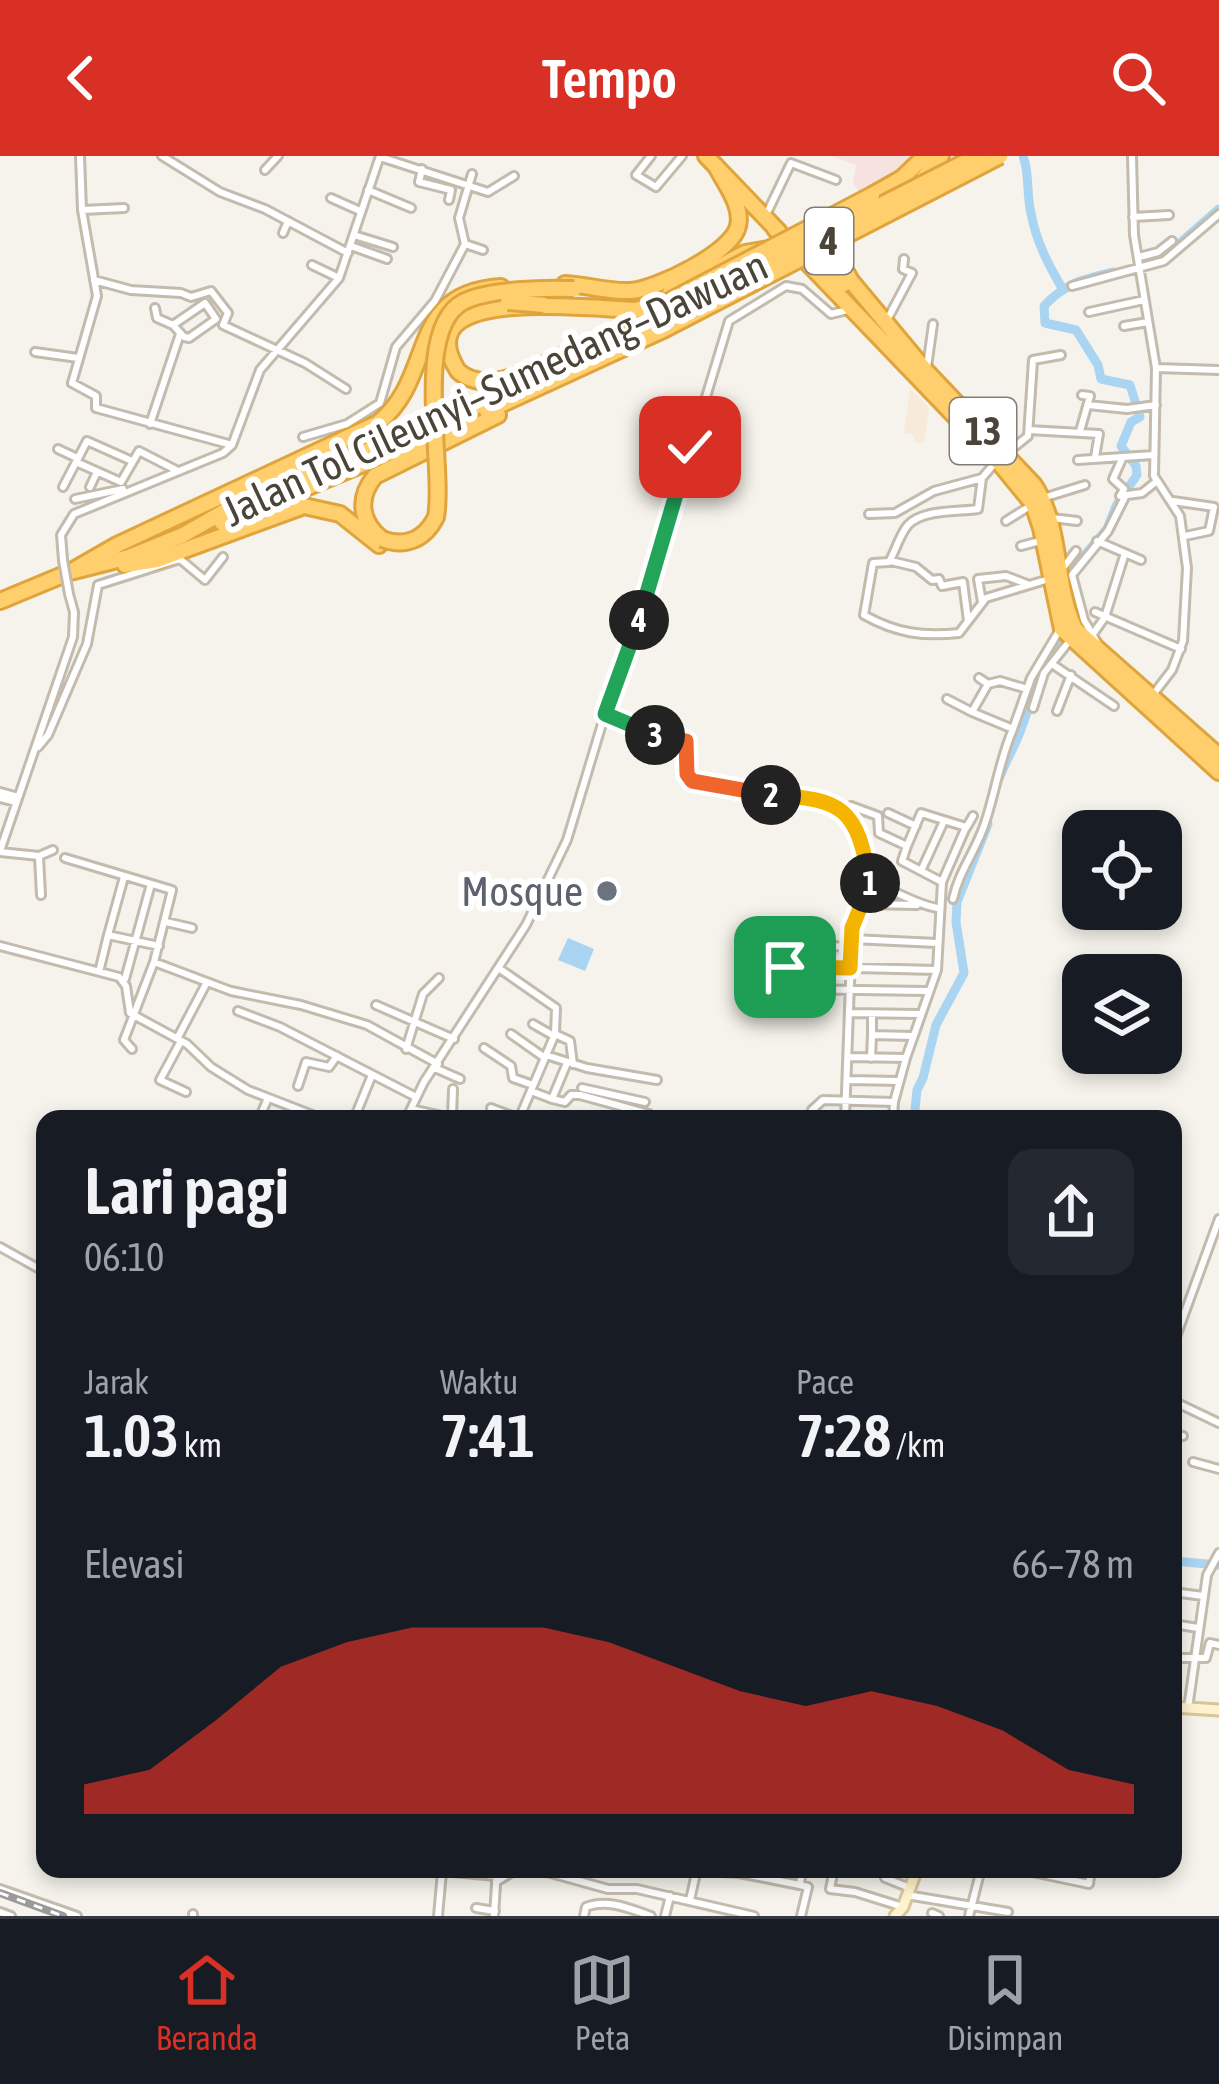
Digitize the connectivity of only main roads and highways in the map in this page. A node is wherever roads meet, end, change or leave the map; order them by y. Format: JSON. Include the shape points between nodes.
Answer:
{"nodes":[{"id":1,"x":925,"y":156,"type":"edge"},
{"id":2,"x":941,"y":156,"type":"edge"},
{"id":3,"x":977,"y":156,"type":"edge"},
{"id":4,"x":1000,"y":156,"type":"edge"},
{"id":5,"x":711,"y":161,"type":"edge"},
{"id":6,"x":760,"y":221,"type":"junction"},
{"id":7,"x":852,"y":224,"type":"junction"},
{"id":8,"x":810,"y":250,"type":"dead end"},
{"id":9,"x":722,"y":253,"type":"junction"},
{"id":10,"x":598,"y":289,"type":"junction"},
{"id":11,"x":544,"y":305,"type":"junction"},
{"id":12,"x":848,"y":306,"type":"junction"},
{"id":13,"x":601,"y":308,"type":"junction"},
{"id":14,"x":667,"y":314,"type":"junction"},
{"id":15,"x":910,"y":353,"type":"junction"},
{"id":16,"x":518,"y":396,"type":"junction"},
{"id":17,"x":1001,"y":457,"type":"junction"},
{"id":18,"x":1038,"y":501,"type":"junction"},
{"id":19,"x":381,"y":542,"type":"junction"},
{"id":20,"x":129,"y":564,"type":"junction"},
{"id":21,"x":66,"y":566,"type":"junction"},
{"id":22,"x":1054,"y":575,"type":"junction"},
{"id":23,"x":0,"y":601,"type":"edge"},
{"id":24,"x":0,"y":611,"type":"edge"},
{"id":25,"x":1072,"y":632,"type":"junction"},
{"id":26,"x":1219,"y":756,"type":"edge"},
{"id":27,"x":1219,"y":772,"type":"edge"},
{"id":28,"x":1182,"y":1708,"type":"edge"},
{"id":29,"x":1219,"y":1710,"type":"edge"},
{"id":30,"x":913,"y":1878,"type":"edge"},
{"id":31,"x":899,"y":1911,"type":"edge"}],
"edges":[{"from":1,"to":13,"type":"highway","bridge":true,"via":[[872,195],[659,305]]},
{"from":2,"to":7,"type":"highway","via":[[911,191]]},
{"from":3,"to":14,"type":"highway","name":"Jalan Tol Cileunyi–Sumedang–Dawuan","number":"4","bridge":true},
{"from":4,"to":16,"type":"highway","name":"Jalan Tol Cileunyi–Sumedang–Dawuan","number":"4","bridge":true},
{"from":5,"to":6,"type":"highway"},
{"from":6,"to":7,"type":"highway","via":[[789,237],[811,238]]},
{"from":6,"to":9,"type":"highway"},
{"from":6,"to":9,"type":"highway","via":[[748,244]]},
{"from":6,"to":12,"type":"highway","number":"13"},
{"from":7,"to":15,"type":"highway","number":"13","via":[[837,243],[840,265]]},
{"from":8,"to":15,"type":"highway"},
{"from":9,"to":10,"type":"highway","via":[[638,290]]},
{"from":10,"to":19,"type":"highway","bridge":true,"via":[[488,295],[453,309],[436,349],[436,517],[417,539]]},
{"from":10,"to":21,"type":"highway","bridge":true,"via":[[554,284],[460,295],[433,322],[404,394],[378,423]]},
{"from":11,"to":13,"type":"highway"},
{"from":11,"to":14,"type":"highway","bridge":true,"via":[[468,315],[450,344],[458,371],[473,381],[502,380]]},
{"from":11,"to":19,"type":"highway","bridge":true,"via":[[486,302],[451,322],[442,357],[442,524],[411,549]]},
{"from":12,"to":13,"type":"highway","bridge":true,"via":[[780,252],[759,249],[664,297]]},
{"from":12,"to":17,"type":"highway","number":"13"},
{"from":14,"to":16,"type":"highway","name":"Jalan Tol Cileunyi–Sumedang–Dawuan","number":"4"},
{"from":15,"to":17,"type":"highway","number":"13"},
{"from":16,"to":19,"type":"highway","via":[[375,476],[363,510]]},
{"from":16,"to":20,"type":"highway","name":"Jalan Tol Cileunyi–Sumedang–Dawuan","number":"4"},
{"from":16,"to":21,"type":"highway","name":"Jalan Tol Cileunyi–Sumedang–Dawuan","number":"4","via":[[248,498],[150,549]]},
{"from":17,"to":18,"type":"highway","number":"13"},
{"from":18,"to":22,"type":"highway","number":"13"},
{"from":18,"to":22,"type":"highway","number":"13","via":[[1052,518]]},
{"from":19,"to":20,"type":"highway","via":[[340,514],[304,506]]},
{"from":20,"to":24,"type":"highway","number":"4"},
{"from":21,"to":23,"type":"highway","number":"4"},
{"from":22,"to":25,"type":"highway","number":"13"},
{"from":25,"to":26,"type":"highway"},
{"from":25,"to":27,"type":"highway"},
{"from":28,"to":29,"type":"main road"},
{"from":30,"to":31,"type":"main road"}]}
